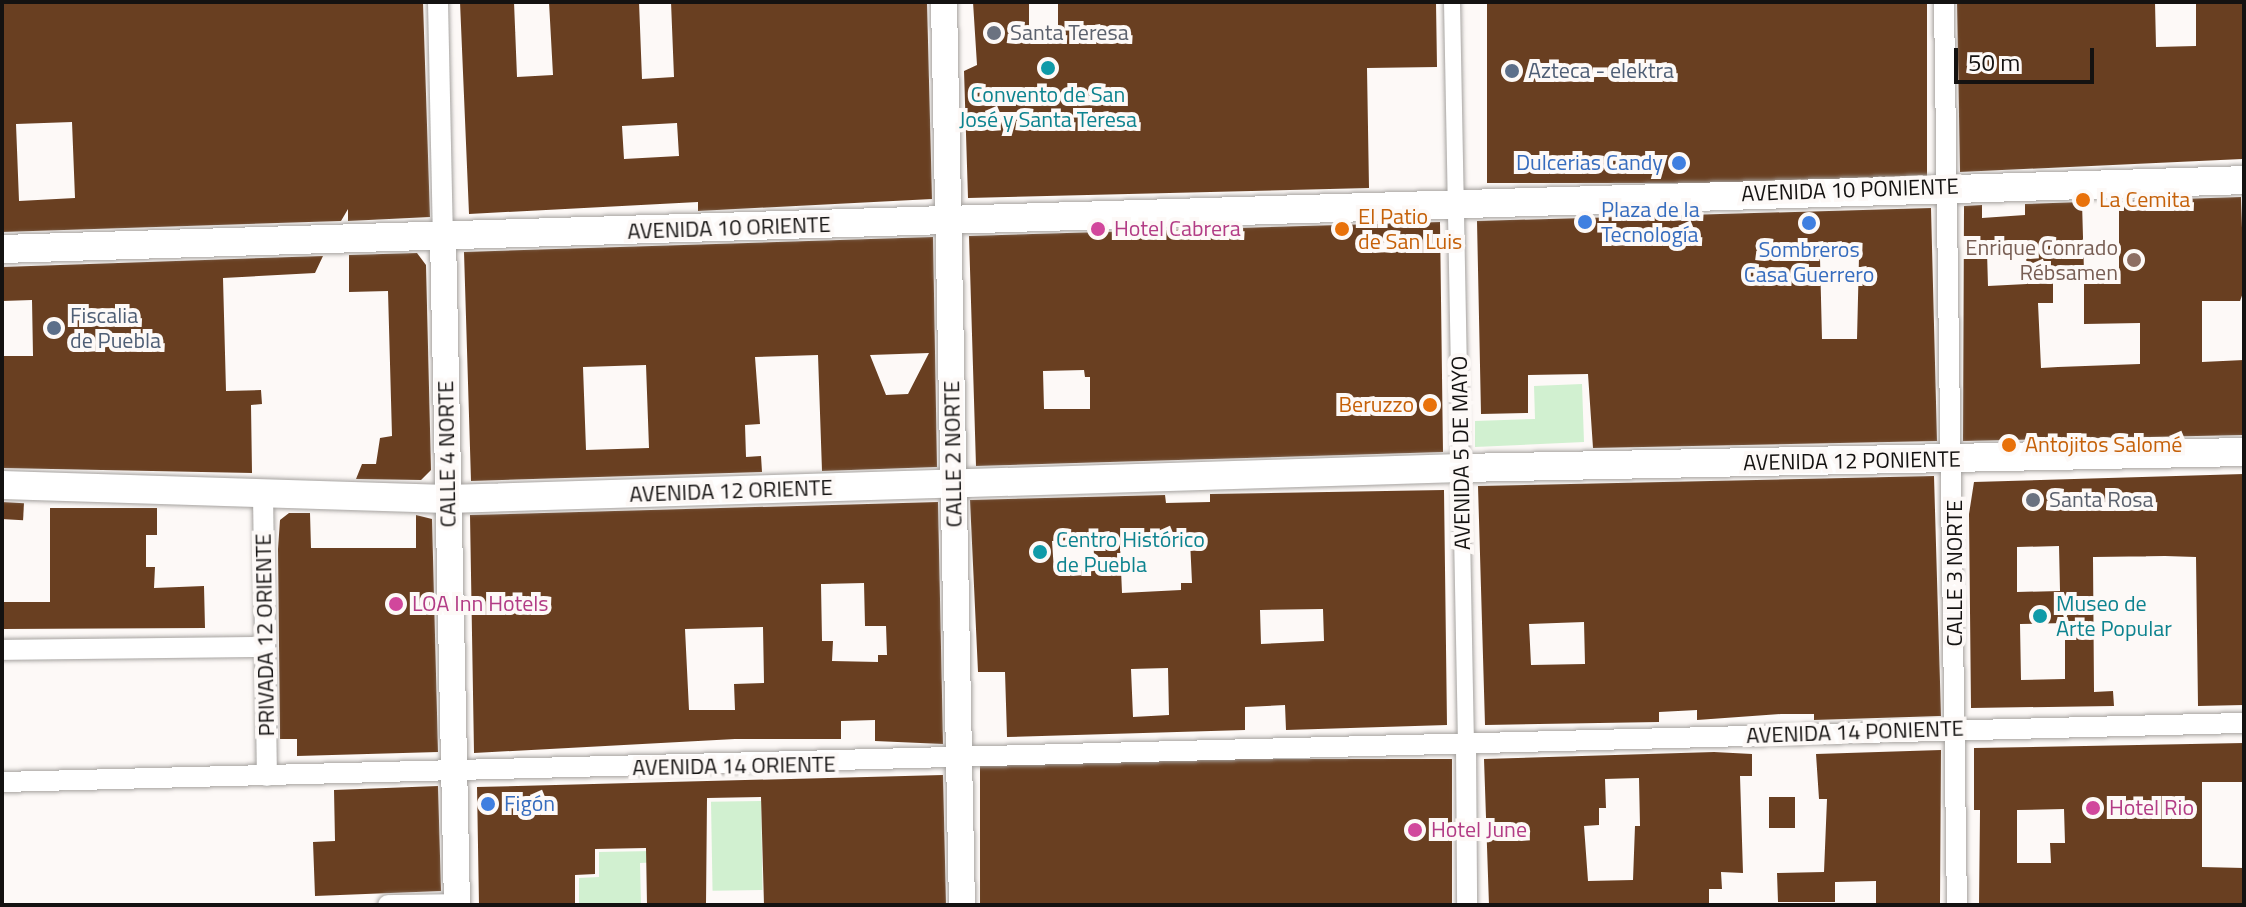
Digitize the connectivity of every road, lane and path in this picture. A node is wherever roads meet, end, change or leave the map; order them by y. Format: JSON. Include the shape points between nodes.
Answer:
{"nodes":[{"id":1,"x":438,"y":2,"type":"edge"},
{"id":2,"x":944,"y":2,"type":"edge"},
{"id":3,"x":1452,"y":2,"type":"edge"},
{"id":4,"x":1944,"y":2,"type":"edge"},
{"id":5,"x":2244,"y":180,"type":"edge"},
{"id":6,"x":1950,"y":186,"type":"junction"},
{"id":7,"x":1456,"y":205,"type":"junction"},
{"id":8,"x":949,"y":221,"type":"junction"},
{"id":9,"x":443,"y":237,"type":"junction"},
{"id":10,"x":2,"y":249,"type":"edge"},
{"id":11,"x":2244,"y":452,"type":"edge"},
{"id":12,"x":1955,"y":459,"type":"junction"},
{"id":13,"x":1461,"y":468,"type":"junction"},
{"id":14,"x":954,"y":484,"type":"junction"},
{"id":15,"x":2,"y":485,"type":"edge"},
{"id":16,"x":263,"y":494,"type":"junction"},
{"id":17,"x":447,"y":499,"type":"junction"},
{"id":18,"x":265,"y":647,"type":"junction"},
{"id":19,"x":2,"y":650,"type":"edge"},
{"id":20,"x":2244,"y":723,"type":"edge"},
{"id":21,"x":1956,"y":728,"type":"junction"},
{"id":22,"x":1466,"y":745,"type":"junction"},
{"id":23,"x":959,"y":760,"type":"junction"},
{"id":24,"x":452,"y":773,"type":"junction"},
{"id":25,"x":267,"y":776,"type":"junction"},
{"id":26,"x":2,"y":782,"type":"edge"},
{"id":27,"x":457,"y":904,"type":"edge"},
{"id":28,"x":388,"y":905,"type":"edge"},
{"id":29,"x":962,"y":905,"type":"edge"},
{"id":30,"x":1467,"y":905,"type":"edge"},
{"id":31,"x":1957,"y":905,"type":"edge"}],
"edges":[{"from":1,"to":9,"type":"street","name":"CALLE 4 NORTE"},
{"from":2,"to":8,"type":"street","name":"CALLE 2 NORTE"},
{"from":3,"to":7,"type":"street","name":"AVENIDA 5 DE MAYO"},
{"from":4,"to":6,"type":"street","name":"CALLE 3 NORTE"},
{"from":5,"to":6,"type":"main road","name":"AVENIDA 10 PONIENTE"},
{"from":6,"to":7,"type":"main road","name":"AVENIDA 10 PONIENTE"},
{"from":6,"to":12,"type":"street","name":"CALLE 3 NORTE"},
{"from":7,"to":8,"type":"main road","name":"AVENIDA 10 ORIENTE"},
{"from":7,"to":13,"type":"street","name":"AVENIDA 5 DE MAYO"},
{"from":8,"to":9,"type":"main road","name":"AVENIDA 10 ORIENTE"},
{"from":8,"to":14,"type":"street","name":"CALLE 2 NORTE"},
{"from":9,"to":10,"type":"main road","name":"AVENIDA 10 ORIENTE"},
{"from":9,"to":17,"type":"street","name":"CALLE 4 NORTE"},
{"from":11,"to":12,"type":"main road","name":"AVENIDA 12 PONIENTE"},
{"from":12,"to":13,"type":"main road","name":"AVENIDA 12 PONIENTE"},
{"from":12,"to":21,"type":"street","name":"CALLE 3 NORTE"},
{"from":13,"to":14,"type":"main road","name":"AVENIDA 12 ORIENTE"},
{"from":13,"to":22,"type":"street","name":"AVENIDA 5 DE MAYO"},
{"from":14,"to":17,"type":"main road","name":"AVENIDA 12 ORIENTE"},
{"from":14,"to":23,"type":"street","name":"CALLE 2 NORTE"},
{"from":15,"to":16,"type":"main road","name":"AVENIDA 12 ORIENTE"},
{"from":16,"to":17,"type":"main road","name":"AVENIDA 12 ORIENTE"},
{"from":16,"to":18,"type":"street","name":"PRIVADA 12 ORIENTE"},
{"from":17,"to":24,"type":"street","name":"CALLE 4 NORTE"},
{"from":18,"to":19,"type":"street"},
{"from":18,"to":25,"type":"street","name":"PRIVADA 12 ORIENTE"},
{"from":20,"to":21,"type":"street","name":"AVENIDA 14 PONIENTE"},
{"from":21,"to":22,"type":"street","name":"AVENIDA 14 PONIENTE"},
{"from":21,"to":31,"type":"street","name":"CALLE 3 NORTE"},
{"from":22,"to":23,"type":"street","name":"AVENIDA 14 ORIENTE"},
{"from":22,"to":30,"type":"street","name":"AVENIDA 5 DE MAYO"},
{"from":23,"to":24,"type":"street","name":"AVENIDA 14 ORIENTE"},
{"from":23,"to":29,"type":"street","name":"CALLE 2 NORTE"},
{"from":24,"to":25,"type":"street","name":"AVENIDA 14 ORIENTE"},
{"from":24,"to":27,"type":"street","name":"CALLE 4 NORTE"},
{"from":25,"to":26,"type":"street","name":"AVENIDA 14 ORIENTE"},
{"from":27,"to":28,"type":"street"}]}
